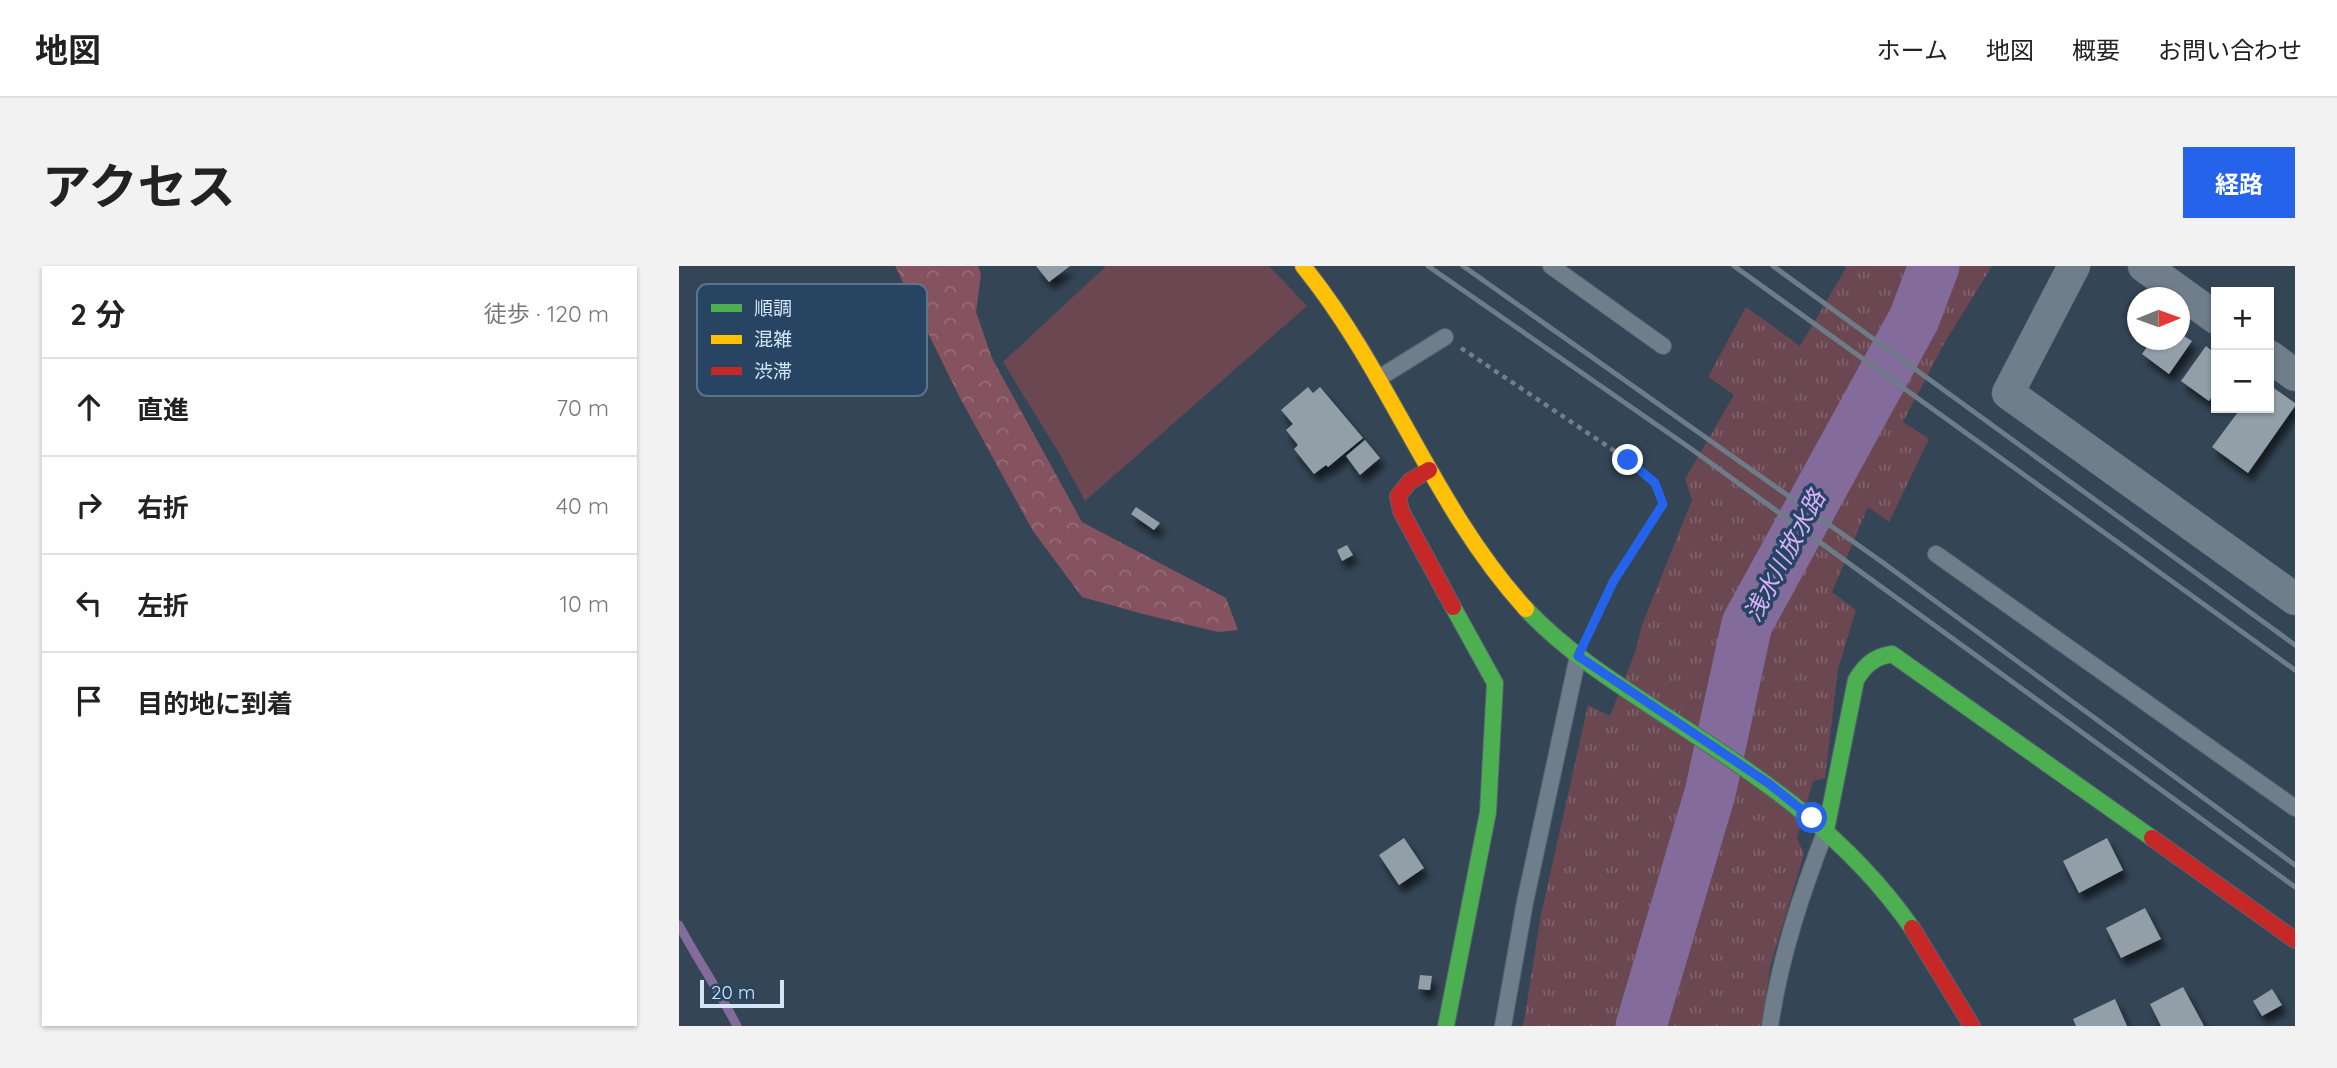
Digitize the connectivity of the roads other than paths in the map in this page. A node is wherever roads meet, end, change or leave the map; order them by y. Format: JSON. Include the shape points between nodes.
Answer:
{"nodes":[{"id":1,"x":1303,"y":266,"type":"edge"},
{"id":2,"x":1551,"y":266,"type":"edge"},
{"id":3,"x":2074,"y":266,"type":"edge"},
{"id":4,"x":2144,"y":266,"type":"edge"},
{"id":5,"x":2211,"y":314,"type":"edge"},
{"id":6,"x":1445,"y":337,"type":"road end"},
{"id":7,"x":1663,"y":346,"type":"dead end"},
{"id":8,"x":2274,"y":360,"type":"edge"},
{"id":9,"x":2295,"y":375,"type":"edge"},
{"id":10,"x":1379,"y":378,"type":"junction"},
{"id":11,"x":1429,"y":470,"type":"junction"},
{"id":12,"x":1936,"y":554,"type":"dead end"},
{"id":13,"x":2295,"y":599,"type":"edge"},
{"id":14,"x":1578,"y":656,"type":"junction"},
{"id":15,"x":2295,"y":808,"type":"edge"},
{"id":16,"x":1826,"y":830,"type":"junction"},
{"id":17,"x":2295,"y":940,"type":"edge"},
{"id":18,"x":1445,"y":1026,"type":"edge"},
{"id":19,"x":1503,"y":1026,"type":"edge"},
{"id":20,"x":1770,"y":1026,"type":"edge"},
{"id":21,"x":1972,"y":1026,"type":"edge"}],
"edges":[{"from":1,"to":10,"type":"street"},
{"from":2,"to":7,"type":"lane"},
{"from":3,"to":13,"type":"street","via":[[2008,393]]},
{"from":4,"to":5,"type":"street"},
{"from":6,"to":10,"type":"lane"},
{"from":8,"to":9,"type":"street"},
{"from":10,"to":11,"type":"street"},
{"from":11,"to":14,"type":"street","via":[[1502,578],[1535,618]]},
{"from":11,"to":18,"type":"street","via":[[1410,481],[1398,496],[1401,512],[1495,683],[1488,812]]},
{"from":12,"to":15,"type":"lane"},
{"from":14,"to":16,"type":"street","via":[[1768,783]]},
{"from":14,"to":19,"type":"lane"},
{"from":16,"to":17,"type":"street","via":[[1856,680],[1878,655],[1892,654]]},
{"from":16,"to":20,"type":"lane","via":[[1777,980]]},
{"from":16,"to":21,"type":"street","via":[[1901,912],[1941,968]]}]}
